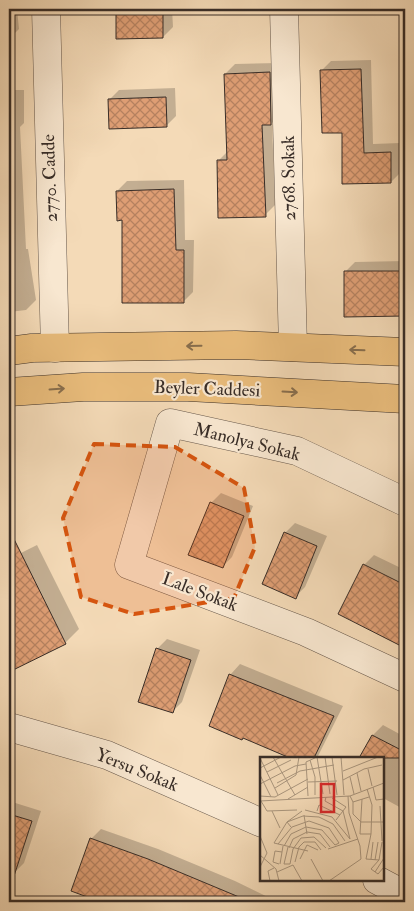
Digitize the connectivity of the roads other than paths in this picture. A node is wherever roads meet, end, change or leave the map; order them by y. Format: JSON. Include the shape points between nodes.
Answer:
{"nodes":[{"id":1,"x":46,"y":9,"type":"edge"},
{"id":2,"x":284,"y":9,"type":"edge"},
{"id":3,"x":293,"y":347,"type":"junction"},
{"id":4,"x":55,"y":348,"type":"junction"},
{"id":5,"x":9,"y":350,"type":"edge"},
{"id":6,"x":405,"y":352,"type":"edge"},
{"id":7,"x":9,"y":392,"type":"edge"},
{"id":8,"x":405,"y":399,"type":"edge"},
{"id":9,"x":170,"y":423,"type":"joint"},
{"id":10,"x":405,"y":502,"type":"edge"},
{"id":11,"x":405,"y":678,"type":"edge"},
{"id":12,"x":9,"y":727,"type":"edge"},
{"id":13,"x":260,"y":821,"type":"edge"},
{"id":14,"x":379,"y":881,"type":"edge"},
{"id":15,"x":405,"y":895,"type":"edge"}],
"edges":[{"from":1,"to":4,"type":"street","name":"2770. Cadde"},
{"from":2,"to":3,"type":"street","name":"2768. Sokak"},
{"from":3,"to":4,"type":"main road","one_way":true},
{"from":6,"to":3,"type":"main road","one_way":true},
{"from":4,"to":5,"type":"main road"},
{"from":7,"to":8,"type":"main road","name":"Beyler Caddesi","one_way":true,"via":[[83,387],[188,387]]},
{"from":9,"to":10,"type":"street","name":"Manolya Sokak","via":[[297,451]]},
{"from":9,"to":11,"type":"street","name":"Lale Sokak","via":[[129,565],[306,632]]},
{"from":12,"to":13,"type":"street","name":"Yersu Sokak","via":[[107,755]]},
{"from":14,"to":15,"type":"street"}]}
